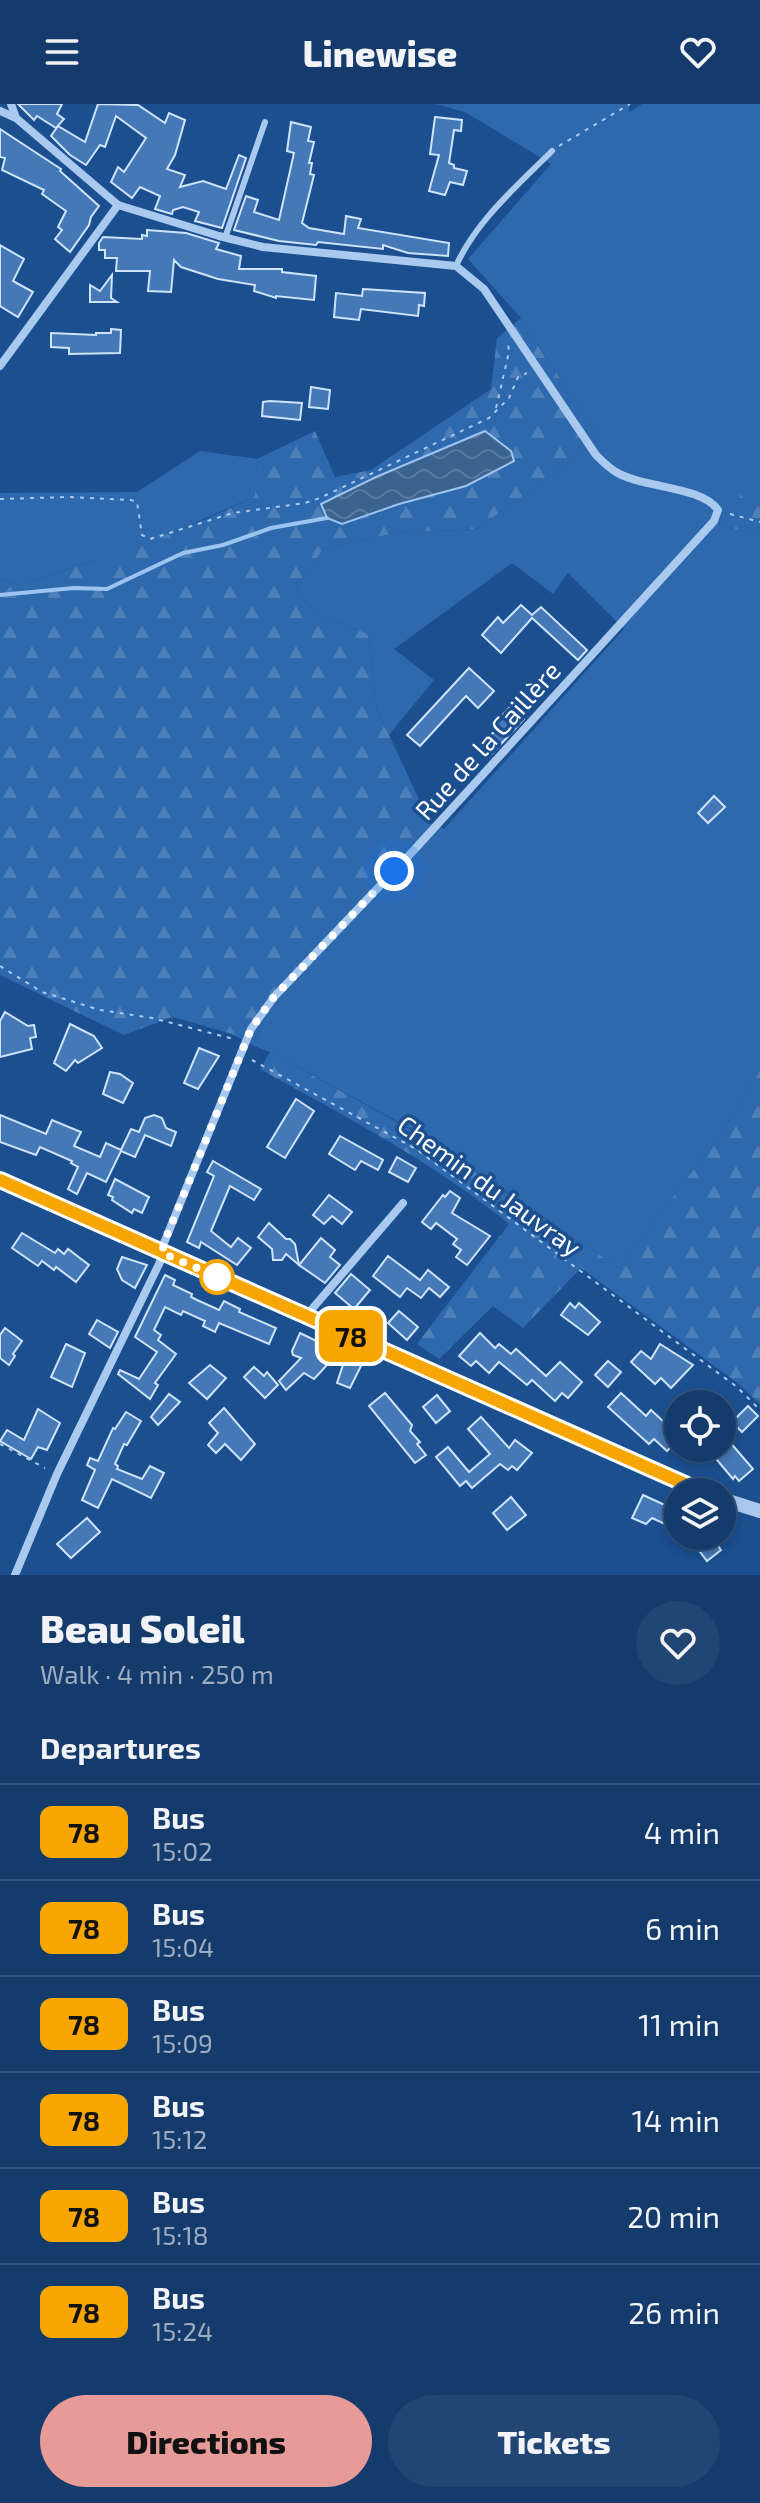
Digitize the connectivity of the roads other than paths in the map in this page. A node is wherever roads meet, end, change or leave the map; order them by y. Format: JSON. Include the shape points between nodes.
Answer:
{"nodes":[{"id":1,"x":11,"y":104,"type":"edge"},
{"id":2,"x":0,"y":111,"type":"edge"},
{"id":3,"x":16,"y":118,"type":"junction"},
{"id":4,"x":265,"y":122,"type":"dead end"},
{"id":5,"x":552,"y":151,"type":"road end"},
{"id":6,"x":118,"y":205,"type":"junction"},
{"id":7,"x":225,"y":238,"type":"junction"},
{"id":8,"x":456,"y":266,"type":"junction"},
{"id":9,"x":0,"y":366,"type":"edge"},
{"id":10,"x":0,"y":1180,"type":"edge"},
{"id":11,"x":403,"y":1203,"type":"dead end"},
{"id":12,"x":162,"y":1253,"type":"junction"},
{"id":13,"x":306,"y":1316,"type":"junction"},
{"id":14,"x":671,"y":1478,"type":"edge"},
{"id":15,"x":736,"y":1503,"type":"edge"},
{"id":16,"x":760,"y":1511,"type":"edge"},
{"id":17,"x":15,"y":1575,"type":"edge"}],
"edges":[{"from":1,"to":3,"type":"street"},
{"from":2,"to":3,"type":"street"},
{"from":3,"to":6,"type":"street"},
{"from":4,"to":7,"type":"lane"},
{"from":5,"to":8,"type":"lane","via":[[490,215]]},
{"from":6,"to":7,"type":"street"},
{"from":6,"to":9,"type":"street"},
{"from":7,"to":8,"type":"street","via":[[263,247]]},
{"from":8,"to":12,"type":"street","name":"Rue de la Caillère","via":[[491,299],[596,455],[615,472],[700,497],[718,510],[714,521],[447,815],[274,997],[251,1029]]},
{"from":10,"to":12,"type":"street"},
{"from":11,"to":13,"type":"street"},
{"from":12,"to":13,"type":"street"},
{"from":12,"to":17,"type":"street","name":"Rue de la Caillère"},
{"from":13,"to":14,"type":"street"},
{"from":15,"to":16,"type":"street"}]}
